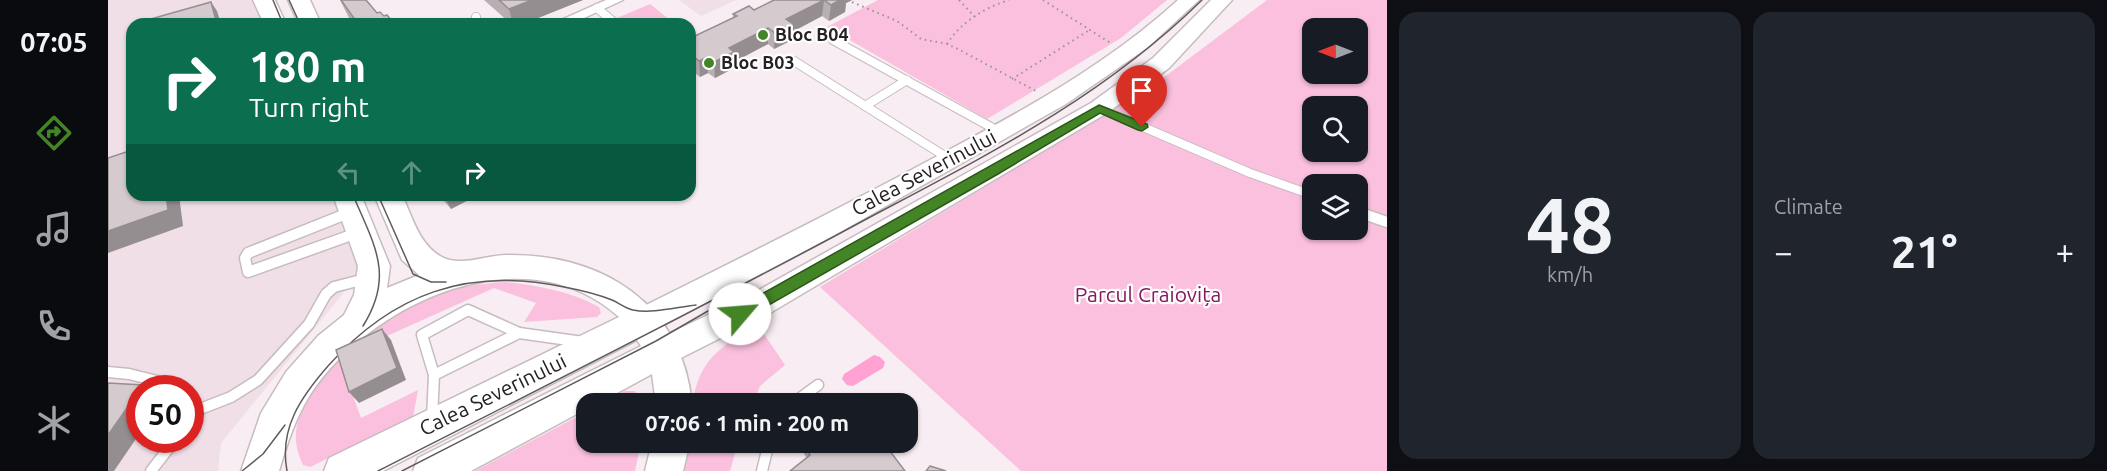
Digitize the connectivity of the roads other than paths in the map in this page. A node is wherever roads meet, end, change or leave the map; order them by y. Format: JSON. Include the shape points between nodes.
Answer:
{"nodes":[{"id":1,"x":264,"y":0,"type":"edge"},
{"id":2,"x":298,"y":0,"type":"edge"},
{"id":3,"x":616,"y":0,"type":"edge"},
{"id":4,"x":1189,"y":0,"type":"edge"},
{"id":5,"x":1222,"y":0,"type":"edge"},
{"id":6,"x":597,"y":8,"type":"junction"},
{"id":7,"x":272,"y":18,"type":"edge"},
{"id":8,"x":307,"y":18,"type":"edge"},
{"id":9,"x":573,"y":18,"type":"edge"},
{"id":10,"x":609,"y":18,"type":"edge"},
{"id":11,"x":833,"y":40,"type":"dead end"},
{"id":12,"x":794,"y":61,"type":"dead end"},
{"id":13,"x":907,"y":80,"type":"junction"},
{"id":14,"x":865,"y":106,"type":"junction"},
{"id":15,"x":1099,"y":108,"type":"junction"},
{"id":16,"x":1000,"y":132,"type":"junction"},
{"id":17,"x":951,"y":160,"type":"junction"},
{"id":18,"x":1302,"y":191,"type":"edge"},
{"id":19,"x":391,"y":201,"type":"edge"},
{"id":20,"x":354,"y":213,"type":"edge"},
{"id":21,"x":1368,"y":215,"type":"edge"},
{"id":22,"x":1387,"y":222,"type":"edge"},
{"id":23,"x":455,"y":274,"type":"junction"},
{"id":24,"x":374,"y":277,"type":"junction"},
{"id":25,"x":643,"y":321,"type":"junction"},
{"id":26,"x":356,"y":324,"type":"junction"},
{"id":27,"x":519,"y":333,"type":"junction"},
{"id":28,"x":597,"y":344,"type":"junction"},
{"id":29,"x":662,"y":352,"type":"junction"},
{"id":30,"x":108,"y":372,"type":"edge"},
{"id":31,"x":129,"y":375,"type":"edge"},
{"id":32,"x":434,"y":375,"type":"junction"},
{"id":33,"x":818,"y":385,"type":"dead end"},
{"id":34,"x":673,"y":393,"type":"edge"},
{"id":35,"x":807,"y":393,"type":"edge"},
{"id":36,"x":204,"y":408,"type":"edge"},
{"id":37,"x":432,"y":425,"type":"junction"},
{"id":38,"x":165,"y":453,"type":"edge"},
{"id":39,"x":668,"y":453,"type":"edge"},
{"id":40,"x":766,"y":453,"type":"edge"},
{"id":41,"x":151,"y":471,"type":"edge"},
{"id":42,"x":260,"y":471,"type":"edge"},
{"id":43,"x":343,"y":471,"type":"edge"},
{"id":44,"x":432,"y":471,"type":"edge"},
{"id":45,"x":664,"y":471,"type":"edge"},
{"id":46,"x":762,"y":471,"type":"edge"}],
"edges":[{"from":1,"to":7,"type":"main road"},
{"from":2,"to":8,"type":"main road"},
{"from":3,"to":6,"type":"street"},
{"from":4,"to":16,"type":"main road","name":"Calea Severinului","via":[[1128,52]]},
{"from":5,"to":15,"type":"main road","name":"Calea Severinului","via":[[1161,63]]},
{"from":6,"to":9,"type":"street"},
{"from":6,"to":10,"type":"lane"},
{"from":11,"to":13,"type":"lane"},
{"from":12,"to":14,"type":"lane"},
{"from":13,"to":14,"type":"lane"},
{"from":13,"to":16,"type":"lane"},
{"from":14,"to":17,"type":"lane"},
{"from":15,"to":18,"type":"lane"},
{"from":15,"to":29,"type":"main road","name":"Calea Severinului","via":[[760,304]]},
{"from":16,"to":17,"type":"main road","name":"Calea Severinului"},
{"from":17,"to":25,"type":"main road","name":"Calea Severinului"},
{"from":19,"to":23,"type":"main road","via":[[413,252],[430,266]]},
{"from":20,"to":20,"type":"lane","via":[[248,253],[248,272],[256,271]]},
{"from":20,"to":24,"type":"main road","via":[[371,256]]},
{"from":21,"to":22,"type":"lane"},
{"from":23,"to":25,"type":"main road","via":[[495,267],[533,267],[569,273],[621,299]]},
{"from":23,"to":26,"type":"main road","via":[[408,292]]},
{"from":24,"to":26,"type":"main road"},
{"from":24,"to":36,"type":"lane","via":[[334,287],[309,324],[258,380],[231,398]]},
{"from":25,"to":28,"type":"main road","name":"Calea Severinului"},
{"from":25,"to":29,"type":"main road"},
{"from":26,"to":42,"type":"main road","via":[[316,362],[283,408],[269,436]]},
{"from":27,"to":28,"type":"lane"},
{"from":27,"to":32,"type":"lane"},
{"from":27,"to":32,"type":"lane","via":[[468,310],[422,335]]},
{"from":28,"to":37,"type":"main road","name":"Calea Severinului"},
{"from":29,"to":34,"type":"main road"},
{"from":29,"to":44,"type":"main road","name":"Calea Severinului"},
{"from":30,"to":31,"type":"lane"},
{"from":32,"to":37,"type":"lane"},
{"from":33,"to":35,"type":"lane"},
{"from":37,"to":43,"type":"main road","name":"Calea Severinului"},
{"from":38,"to":41,"type":"lane"},
{"from":39,"to":45,"type":"main road"},
{"from":40,"to":46,"type":"lane"}]}
